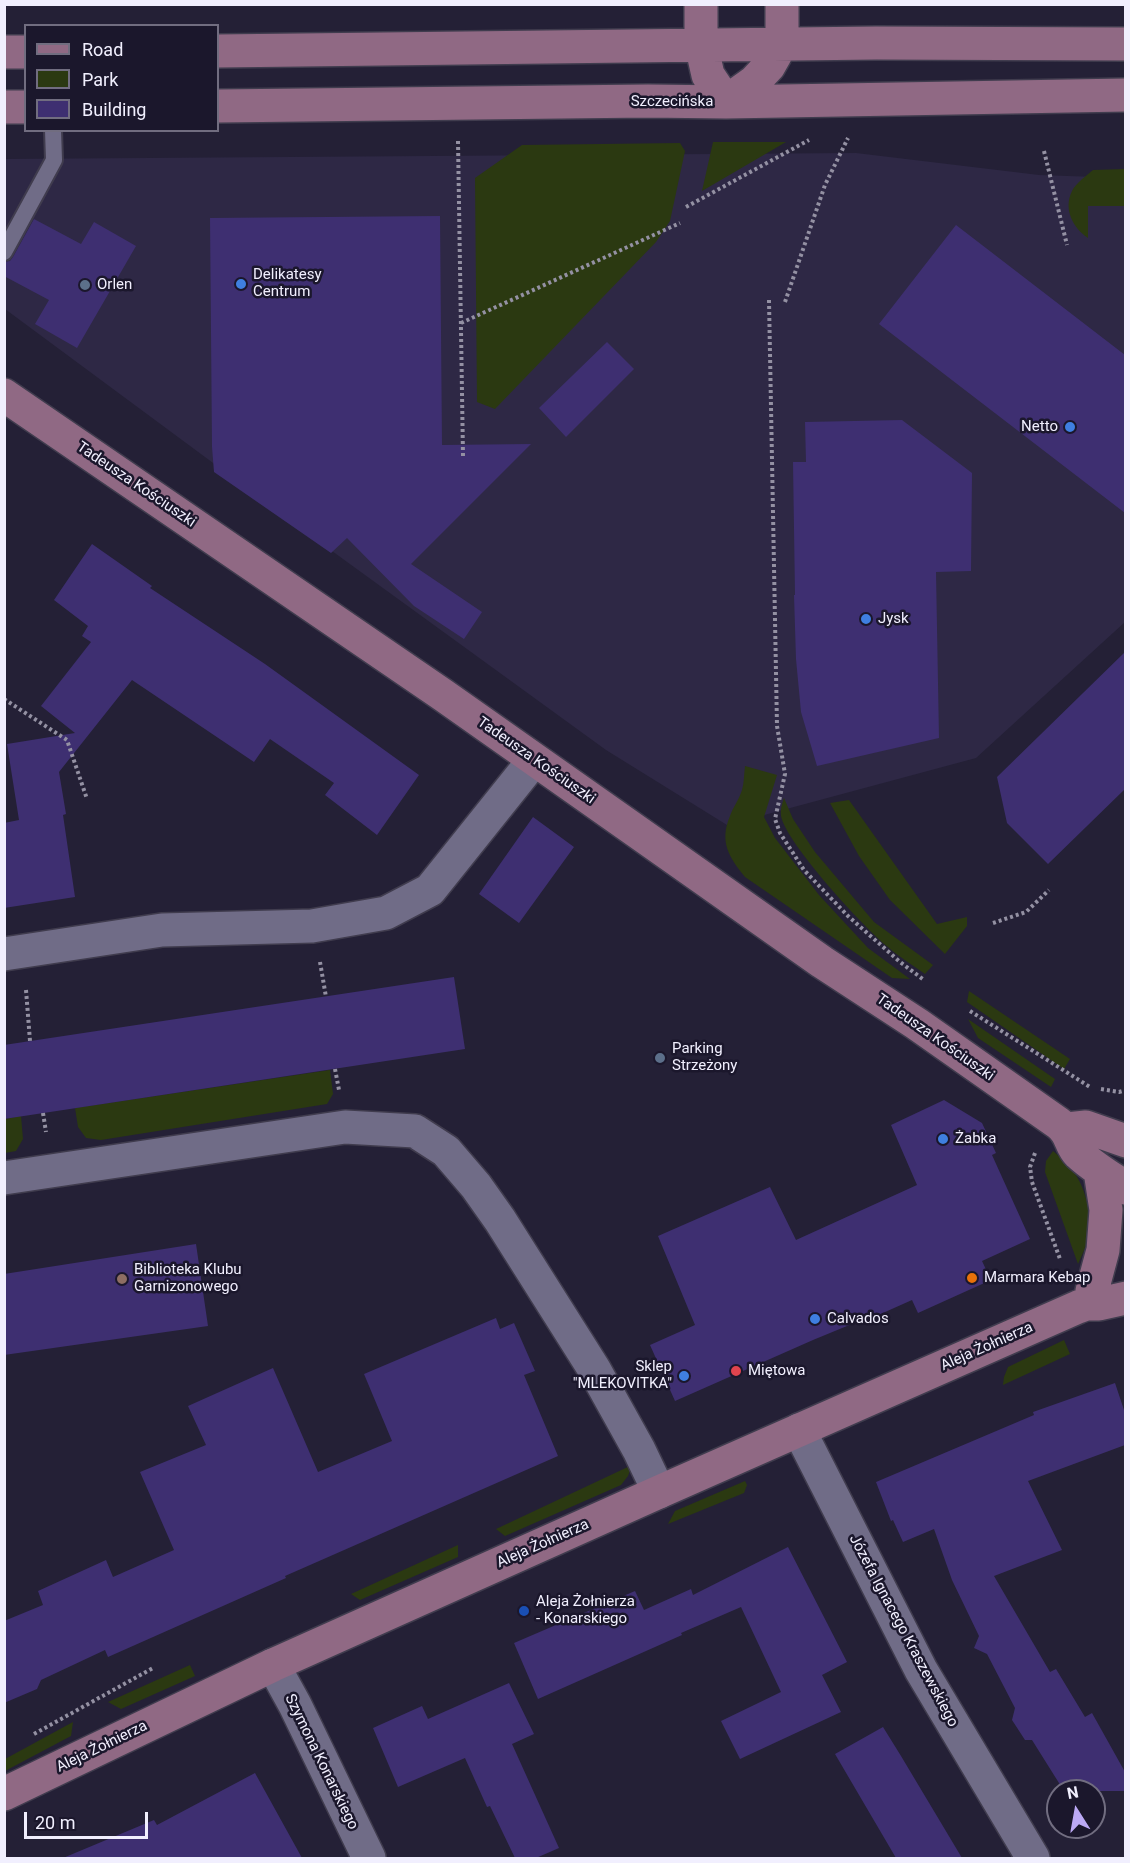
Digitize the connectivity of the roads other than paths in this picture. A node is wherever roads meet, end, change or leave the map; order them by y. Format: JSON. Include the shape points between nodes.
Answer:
{"nodes":[{"id":1,"x":701,"y":4,"type":"edge"},
{"id":2,"x":782,"y":4,"type":"edge"},
{"id":3,"x":700,"y":44,"type":"junction"},
{"id":4,"x":782,"y":44,"type":"junction"},
{"id":5,"x":1125,"y":44,"type":"edge"},
{"id":6,"x":219,"y":51,"type":"edge"},
{"id":7,"x":4,"y":52,"type":"edge"},
{"id":8,"x":24,"y":52,"type":"edge"},
{"id":9,"x":1125,"y":94,"type":"edge"},
{"id":10,"x":726,"y":102,"type":"junction"},
{"id":11,"x":219,"y":106,"type":"edge"},
{"id":12,"x":4,"y":107,"type":"edge"},
{"id":13,"x":24,"y":107,"type":"edge"},
{"id":14,"x":52,"y":132,"type":"edge"},
{"id":15,"x":4,"y":252,"type":"edge"},
{"id":16,"x":4,"y":395,"type":"edge"},
{"id":17,"x":534,"y":760,"type":"junction"},
{"id":18,"x":4,"y":954,"type":"edge"},
{"id":19,"x":1067,"y":1129,"type":"junction"},
{"id":20,"x":1125,"y":1141,"type":"edge"},
{"id":21,"x":4,"y":1178,"type":"edge"},
{"id":22,"x":1113,"y":1179,"type":"edge"},
{"id":23,"x":1125,"y":1262,"type":"edge"},
{"id":24,"x":1089,"y":1298,"type":"junction"},
{"id":25,"x":1125,"y":1298,"type":"edge"},
{"id":26,"x":799,"y":1430,"type":"junction"},
{"id":27,"x":659,"y":1492,"type":"junction"},
{"id":28,"x":273,"y":1665,"type":"junction"},
{"id":29,"x":4,"y":1794,"type":"edge"},
{"id":30,"x":369,"y":1858,"type":"edge"},
{"id":31,"x":1033,"y":1858,"type":"edge"}],
"edges":[{"from":1,"to":3,"type":"street"},
{"from":2,"to":4,"type":"street"},
{"from":3,"to":4,"type":"street"},
{"from":3,"to":6,"type":"street"},
{"from":3,"to":10,"type":"street","via":[[708,75]]},
{"from":4,"to":5,"type":"street"},
{"from":4,"to":10,"type":"street","via":[[754,82]]},
{"from":7,"to":8,"type":"street"},
{"from":9,"to":10,"type":"street","name":"Szczecińska"},
{"from":10,"to":11,"type":"street","name":"Szczecińska"},
{"from":12,"to":13,"type":"street"},
{"from":14,"to":15,"type":"lane","via":[[54,160]]},
{"from":16,"to":17,"type":"street","name":"Tadeusza Kościuszki"},
{"from":17,"to":18,"type":"street","via":[[430,890],[386,913],[312,926],[162,930]]},
{"from":17,"to":19,"type":"street","name":"Tadeusza Kościuszki"},
{"from":19,"to":20,"type":"street","via":[[1086,1127]]},
{"from":19,"to":22,"type":"street","name":"Tadeusza Kościuszki","via":[[1077,1152]]},
{"from":21,"to":27,"type":"street","via":[[345,1127],[415,1131],[446,1151],[500,1220],[594,1369]]},
{"from":22,"to":24,"type":"street","via":[[1103,1250]]},
{"from":23,"to":24,"type":"street","name":"Aleja Żołnierza"},
{"from":24,"to":25,"type":"street","name":"Aleja Żołnierza","via":[[1099,1304]]},
{"from":24,"to":26,"type":"street","name":"Aleja Żołnierza"},
{"from":26,"to":27,"type":"street","name":"Aleja Żołnierza"},
{"from":26,"to":31,"type":"street","name":"Józefa Ignacego Kraszewskiego","via":[[921,1670]]},
{"from":27,"to":28,"type":"street","name":"Aleja Żołnierza"},
{"from":28,"to":29,"type":"street","name":"Aleja Żołnierza"},
{"from":28,"to":30,"type":"street","name":"Szymona Konarskiego"}]}
